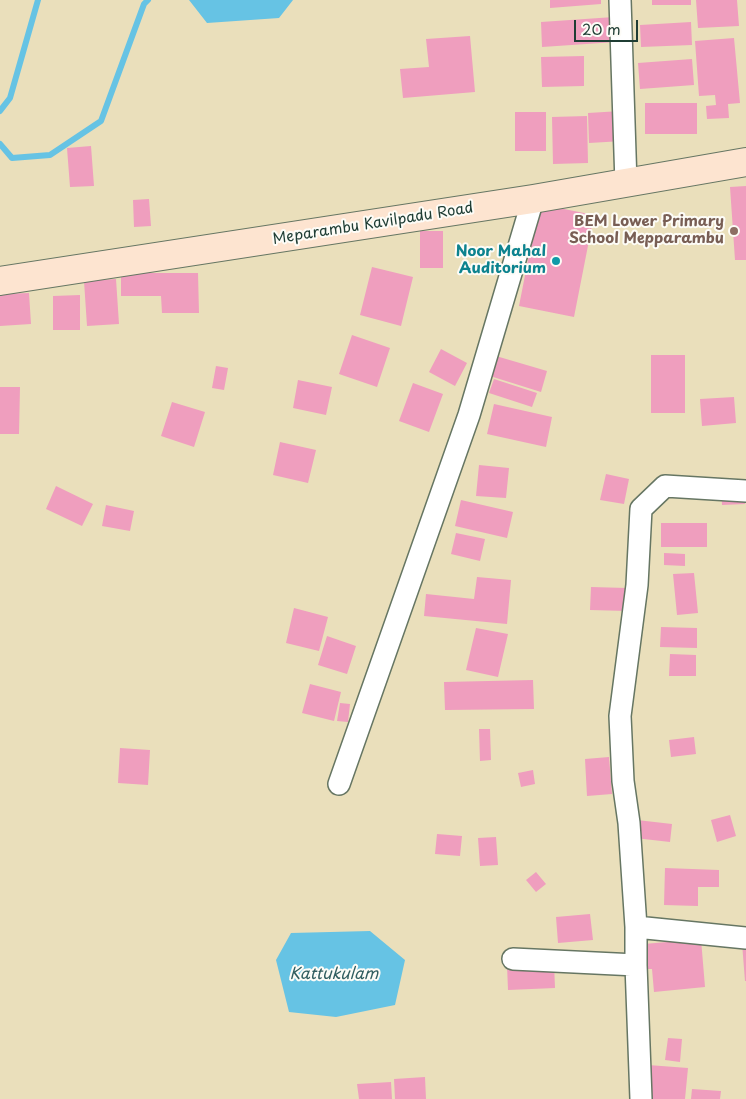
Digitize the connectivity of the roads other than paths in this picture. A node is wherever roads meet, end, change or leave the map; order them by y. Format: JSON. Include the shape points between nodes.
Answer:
{"nodes":[{"id":1,"x":620,"y":0,"type":"edge"},
{"id":2,"x":746,"y":162,"type":"edge"},
{"id":3,"x":626,"y":184,"type":"junction"},
{"id":4,"x":533,"y":199,"type":"junction"},
{"id":5,"x":0,"y":281,"type":"edge"},
{"id":6,"x":746,"y":491,"type":"edge"},
{"id":7,"x":340,"y":784,"type":"dead end"},
{"id":8,"x":636,"y":927,"type":"junction"},
{"id":9,"x":746,"y":938,"type":"edge"},
{"id":10,"x":513,"y":960,"type":"dead end"},
{"id":11,"x":636,"y":965,"type":"junction"},
{"id":12,"x":641,"y":1099,"type":"edge"}],
"edges":[{"from":1,"to":3,"type":"street"},
{"from":2,"to":3,"type":"main road","name":"Meparambu Kavilpadu Road"},
{"from":3,"to":4,"type":"main road","name":"Meparambu Kavilpadu Road"},
{"from":4,"to":5,"type":"main road","name":"Meparambu Kavilpadu Road"},
{"from":4,"to":7,"type":"street","via":[[469,414]]},
{"from":6,"to":8,"type":"street","via":[[665,486],[641,509],[636,585],[620,716]]},
{"from":8,"to":9,"type":"street"},
{"from":8,"to":11,"type":"street"},
{"from":10,"to":11,"type":"street"},
{"from":11,"to":12,"type":"street"}]}
